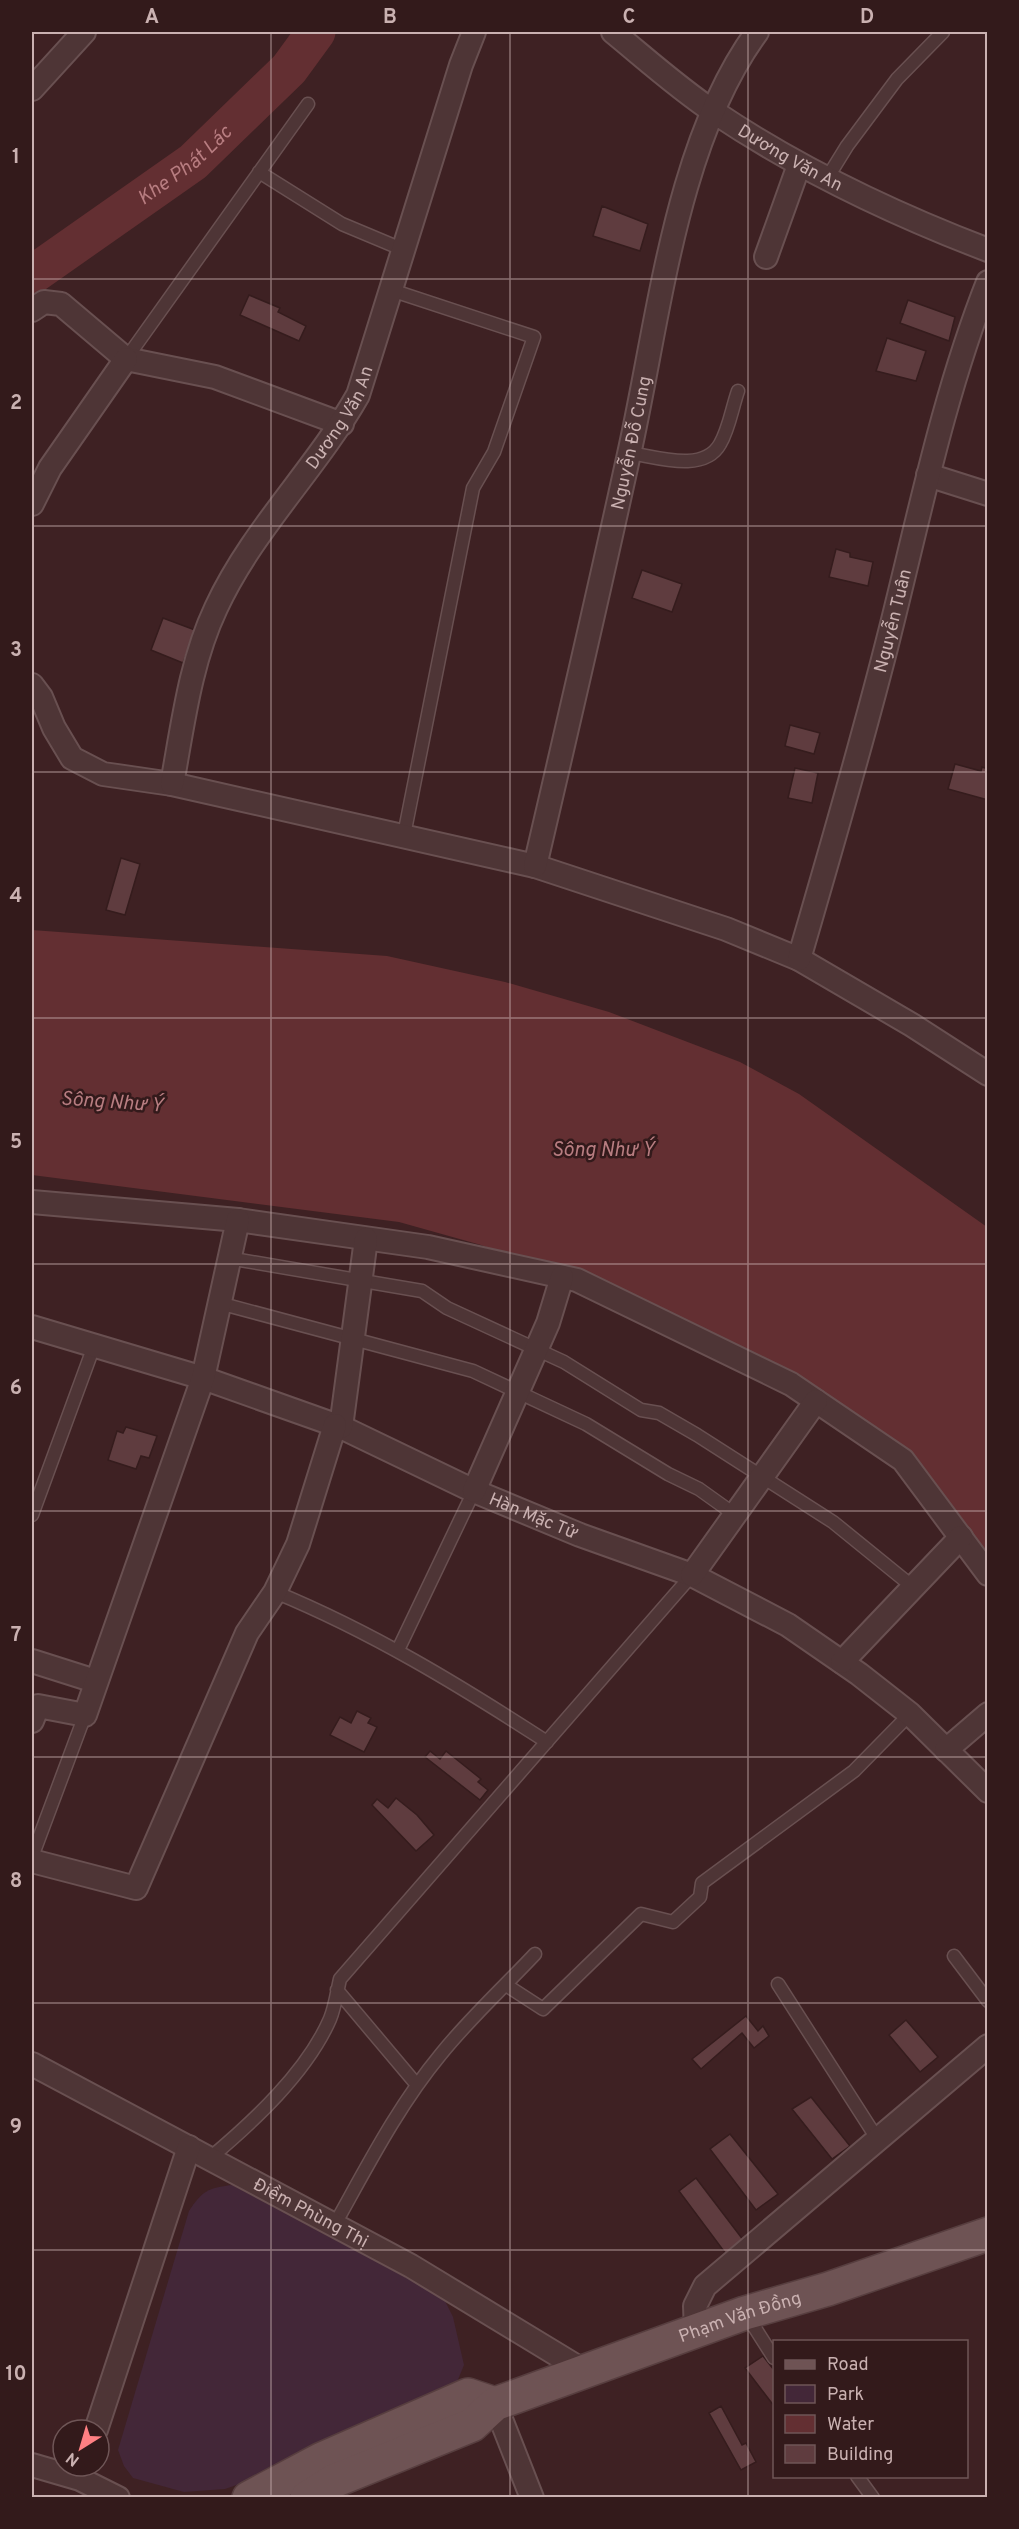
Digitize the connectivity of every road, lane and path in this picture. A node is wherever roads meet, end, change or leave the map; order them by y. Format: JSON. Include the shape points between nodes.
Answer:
{"nodes":[{"id":1,"x":84,"y":32,"type":"edge"},
{"id":2,"x":474,"y":32,"type":"edge"},
{"id":3,"x":613,"y":32,"type":"edge"},
{"id":4,"x":757,"y":32,"type":"edge"},
{"id":5,"x":943,"y":32,"type":"edge"},
{"id":6,"x":32,"y":89,"type":"edge"},
{"id":7,"x":308,"y":104,"type":"dead end"},
{"id":8,"x":712,"y":111,"type":"junction"},
{"id":9,"x":799,"y":165,"type":"junction"},
{"id":10,"x":259,"y":172,"type":"junction"},
{"id":11,"x":826,"y":180,"type":"junction"},
{"id":12,"x":404,"y":250,"type":"junction"},
{"id":13,"x":987,"y":250,"type":"edge"},
{"id":14,"x":766,"y":257,"type":"dead end"},
{"id":15,"x":987,"y":282,"type":"edge"},
{"id":16,"x":391,"y":290,"type":"junction"},
{"id":17,"x":32,"y":310,"type":"edge"},
{"id":18,"x":126,"y":359,"type":"junction"},
{"id":19,"x":738,"y":391,"type":"dead end"},
{"id":20,"x":342,"y":423,"type":"junction"},
{"id":21,"x":630,"y":453,"type":"junction"},
{"id":22,"x":928,"y":475,"type":"junction"},
{"id":23,"x":987,"y":494,"type":"edge"},
{"id":24,"x":32,"y":504,"type":"edge"},
{"id":25,"x":32,"y":685,"type":"edge"},
{"id":26,"x":172,"y":784,"type":"junction"},
{"id":27,"x":404,"y":835,"type":"junction"},
{"id":28,"x":535,"y":866,"type":"junction"},
{"id":29,"x":799,"y":959,"type":"junction"},
{"id":30,"x":987,"y":1074,"type":"edge"},
{"id":31,"x":32,"y":1202,"type":"edge"},
{"id":32,"x":238,"y":1220,"type":"junction"},
{"id":33,"x":366,"y":1239,"type":"junction"},
{"id":34,"x":228,"y":1258,"type":"junction"},
{"id":35,"x":562,"y":1277,"type":"junction"},
{"id":36,"x":360,"y":1281,"type":"junction"},
{"id":37,"x":219,"y":1303,"type":"junction"},
{"id":38,"x":32,"y":1327,"type":"edge"},
{"id":39,"x":352,"y":1339,"type":"junction"},
{"id":40,"x":94,"y":1346,"type":"junction"},
{"id":41,"x":537,"y":1349,"type":"junction"},
{"id":42,"x":203,"y":1378,"type":"junction"},
{"id":43,"x":518,"y":1391,"type":"junction"},
{"id":44,"x":816,"y":1401,"type":"junction"},
{"id":45,"x":338,"y":1426,"type":"junction"},
{"id":46,"x":762,"y":1476,"type":"junction"},
{"id":47,"x":474,"y":1491,"type":"junction"},
{"id":48,"x":734,"y":1514,"type":"junction"},
{"id":49,"x":32,"y":1515,"type":"edge"},
{"id":50,"x":961,"y":1537,"type":"junction"},
{"id":51,"x":987,"y":1574,"type":"edge"},
{"id":52,"x":692,"y":1575,"type":"junction"},
{"id":53,"x":913,"y":1587,"type":"junction"},
{"id":54,"x":275,"y":1592,"type":"junction"},
{"id":55,"x":398,"y":1650,"type":"junction"},
{"id":56,"x":32,"y":1661,"type":"edge"},
{"id":57,"x":842,"y":1662,"type":"junction"},
{"id":58,"x":95,"y":1682,"type":"junction"},
{"id":59,"x":910,"y":1714,"type":"junction"},
{"id":60,"x":987,"y":1714,"type":"edge"},
{"id":61,"x":85,"y":1715,"type":"junction"},
{"id":62,"x":32,"y":1721,"type":"edge"},
{"id":63,"x":547,"y":1742,"type":"junction"},
{"id":64,"x":946,"y":1750,"type":"junction"},
{"id":65,"x":987,"y":1791,"type":"edge"},
{"id":66,"x":32,"y":1859,"type":"edge"},
{"id":67,"x":535,"y":1954,"type":"dead end"},
{"id":68,"x":954,"y":1956,"type":"dead end"},
{"id":69,"x":778,"y":1984,"type":"dead end"},
{"id":70,"x":507,"y":1985,"type":"junction"},
{"id":71,"x":337,"y":1990,"type":"junction"},
{"id":72,"x":987,"y":2001,"type":"edge"},
{"id":73,"x":987,"y":2046,"type":"edge"},
{"id":74,"x":32,"y":2064,"type":"edge"},
{"id":75,"x":417,"y":2085,"type":"junction"},
{"id":76,"x":878,"y":2140,"type":"junction"},
{"id":77,"x":189,"y":2147,"type":"junction"},
{"id":78,"x":210,"y":2158,"type":"junction"},
{"id":79,"x":335,"y":2224,"type":"junction"},
{"id":80,"x":987,"y":2234,"type":"edge"},
{"id":81,"x":745,"y":2313,"type":"junction"},
{"id":82,"x":696,"y":2331,"type":"junction"},
{"id":83,"x":773,"y":2356,"type":"edge"},
{"id":84,"x":584,"y":2371,"type":"junction"},
{"id":85,"x":495,"y":2404,"type":"junction"},
{"id":86,"x":100,"y":2418,"type":"edge"},
{"id":87,"x":32,"y":2465,"type":"edge"},
{"id":88,"x":858,"y":2478,"type":"edge"},
{"id":89,"x":80,"y":2481,"type":"edge"},
{"id":90,"x":118,"y":2498,"type":"edge"},
{"id":91,"x":249,"y":2498,"type":"edge"},
{"id":92,"x":307,"y":2498,"type":"edge"},
{"id":93,"x":532,"y":2498,"type":"edge"},
{"id":94,"x":873,"y":2498,"type":"edge"}],
"edges":[{"from":1,"to":6,"type":"street"},
{"from":2,"to":12,"type":"street","name":"Dương Văn An","via":[[460,65]]},
{"from":3,"to":8,"type":"street","name":"Dương Văn An"},
{"from":4,"to":8,"type":"street","name":"Nguyễn Đỗ Cung","via":[[739,56]]},
{"from":5,"to":11,"type":"lane","via":[[897,79]]},
{"from":7,"to":10,"type":"lane"},
{"from":8,"to":9,"type":"street","name":"Dương Văn An"},
{"from":8,"to":21,"type":"street","name":"Nguyễn Đỗ Cung","via":[[671,243]]},
{"from":9,"to":11,"type":"street","name":"Dương Văn An"},
{"from":9,"to":14,"type":"street"},
{"from":10,"to":12,"type":"lane","via":[[342,224]]},
{"from":10,"to":18,"type":"lane"},
{"from":11,"to":13,"type":"street","name":"Dương Văn An","via":[[924,226]]},
{"from":12,"to":16,"type":"street","name":"Dương Văn An"},
{"from":15,"to":22,"type":"street","name":"Nguyễn Tuân","via":[[966,337]]},
{"from":16,"to":20,"type":"street","name":"Dương Văn An","via":[[358,395]]},
{"from":16,"to":27,"type":"lane","via":[[534,337],[494,452],[473,488]]},
{"from":17,"to":18,"type":"street","via":[[44,302],[61,304]]},
{"from":18,"to":20,"type":"street","via":[[215,377]]},
{"from":18,"to":24,"type":"street","via":[[50,468]]},
{"from":19,"to":21,"type":"lane","via":[[722,443],[713,454],[694,461]]},
{"from":20,"to":26,"type":"street","name":"Dương Văn An","via":[[253,544],[217,605],[197,653]]},
{"from":21,"to":28,"type":"street","name":"Nguyễn Đỗ Cung"},
{"from":22,"to":23,"type":"street"},
{"from":22,"to":29,"type":"street","name":"Nguyễn Tuân","via":[[872,704]]},
{"from":25,"to":26,"type":"street","via":[[72,758],[103,774]]},
{"from":26,"to":27,"type":"street"},
{"from":27,"to":28,"type":"street"},
{"from":28,"to":29,"type":"street","via":[[726,929]]},
{"from":29,"to":30,"type":"street"},
{"from":31,"to":32,"type":"street"},
{"from":32,"to":33,"type":"street"},
{"from":32,"to":34,"type":"street"},
{"from":33,"to":35,"type":"street"},
{"from":33,"to":36,"type":"street"},
{"from":34,"to":36,"type":"lane"},
{"from":34,"to":37,"type":"street"},
{"from":35,"to":41,"type":"street"},
{"from":35,"to":44,"type":"street","via":[[577,1280],[791,1384]]},
{"from":36,"to":39,"type":"street"},
{"from":36,"to":41,"type":"lane","via":[[422,1291],[447,1308]]},
{"from":37,"to":39,"type":"lane"},
{"from":37,"to":42,"type":"street"},
{"from":38,"to":40,"type":"street","name":"Hàn Mặc Tử"},
{"from":39,"to":43,"type":"lane","via":[[473,1371]]},
{"from":39,"to":45,"type":"street"},
{"from":40,"to":42,"type":"street","name":"Hàn Mặc Tử"},
{"from":40,"to":49,"type":"lane"},
{"from":41,"to":43,"type":"street"},
{"from":41,"to":46,"type":"lane","via":[[641,1410],[659,1413]]},
{"from":42,"to":45,"type":"street","name":"Hàn Mặc Tử"},
{"from":42,"to":58,"type":"street"},
{"from":43,"to":47,"type":"street"},
{"from":43,"to":48,"type":"lane","via":[[586,1424],[699,1489]]},
{"from":44,"to":46,"type":"street"},
{"from":44,"to":50,"type":"street","via":[[903,1460]]},
{"from":45,"to":47,"type":"street","name":"Hàn Mặc Tử"},
{"from":45,"to":54,"type":"street","via":[[298,1544]]},
{"from":46,"to":48,"type":"street"},
{"from":46,"to":53,"type":"lane","via":[[833,1522]]},
{"from":47,"to":52,"type":"street","name":"Hàn Mặc Tử"},
{"from":47,"to":55,"type":"lane"},
{"from":48,"to":52,"type":"street"},
{"from":50,"to":51,"type":"street"},
{"from":50,"to":53,"type":"street"},
{"from":52,"to":57,"type":"street","name":"Hàn Mặc Tử","via":[[788,1625]]},
{"from":52,"to":63,"type":"lane"},
{"from":53,"to":57,"type":"street"},
{"from":54,"to":55,"type":"lane"},
{"from":54,"to":66,"type":"street","via":[[247,1633],[136,1888]]},
{"from":55,"to":63,"type":"lane"},
{"from":56,"to":58,"type":"street"},
{"from":57,"to":59,"type":"street","name":"Hàn Mặc Tử"},
{"from":58,"to":61,"type":"street"},
{"from":59,"to":64,"type":"street","name":"Hàn Mặc Tử"},
{"from":59,"to":70,"type":"lane","via":[[854,1771],[702,1883],[700,1897],[673,1922],[641,1914],[543,2009]]},
{"from":60,"to":64,"type":"street"},
{"from":61,"to":62,"type":"street","via":[[38,1706]]},
{"from":61,"to":66,"type":"lane"},
{"from":63,"to":71,"type":"lane","via":[[340,1979]]},
{"from":64,"to":65,"type":"street","name":"Hàn Mặc Tử"},
{"from":67,"to":70,"type":"lane"},
{"from":68,"to":72,"type":"lane"},
{"from":69,"to":76,"type":"lane"},
{"from":70,"to":75,"type":"lane","via":[[448,2046]]},
{"from":71,"to":75,"type":"lane"},
{"from":71,"to":78,"type":"lane","via":[[331,2017],[309,2054],[244,2130]]},
{"from":73,"to":76,"type":"street"},
{"from":74,"to":77,"type":"street","name":"Điềm Phùng Thị"},
{"from":75,"to":79,"type":"lane","via":[[388,2128]]},
{"from":76,"to":82,"type":"street","via":[[705,2286],[695,2306]]},
{"from":77,"to":78,"type":"street","name":"Điềm Phùng Thị"},
{"from":77,"to":86,"type":"street"},
{"from":78,"to":79,"type":"street","name":"Điềm Phùng Thị"},
{"from":79,"to":84,"type":"street","name":"Điềm Phùng Thị","via":[[411,2265]]},
{"from":80,"to":81,"type":"main road","name":"Phạm Văn Đồng"},
{"from":81,"to":82,"type":"main road","name":"Phạm Văn Đồng"},
{"from":81,"to":83,"type":"lane"},
{"from":82,"to":84,"type":"main road","name":"Phạm Văn Đồng"},
{"from":84,"to":85,"type":"main road","name":"Phạm Văn Đồng"},
{"from":85,"to":91,"type":"main road","via":[[468,2395],[322,2459]]},
{"from":85,"to":92,"type":"main road","name":"Phạm Văn Đồng","via":[[472,2425],[334,2481]]},
{"from":85,"to":93,"type":"street"},
{"from":87,"to":89,"type":"street"},
{"from":88,"to":94,"type":"lane"},
{"from":89,"to":90,"type":"street"}]}
